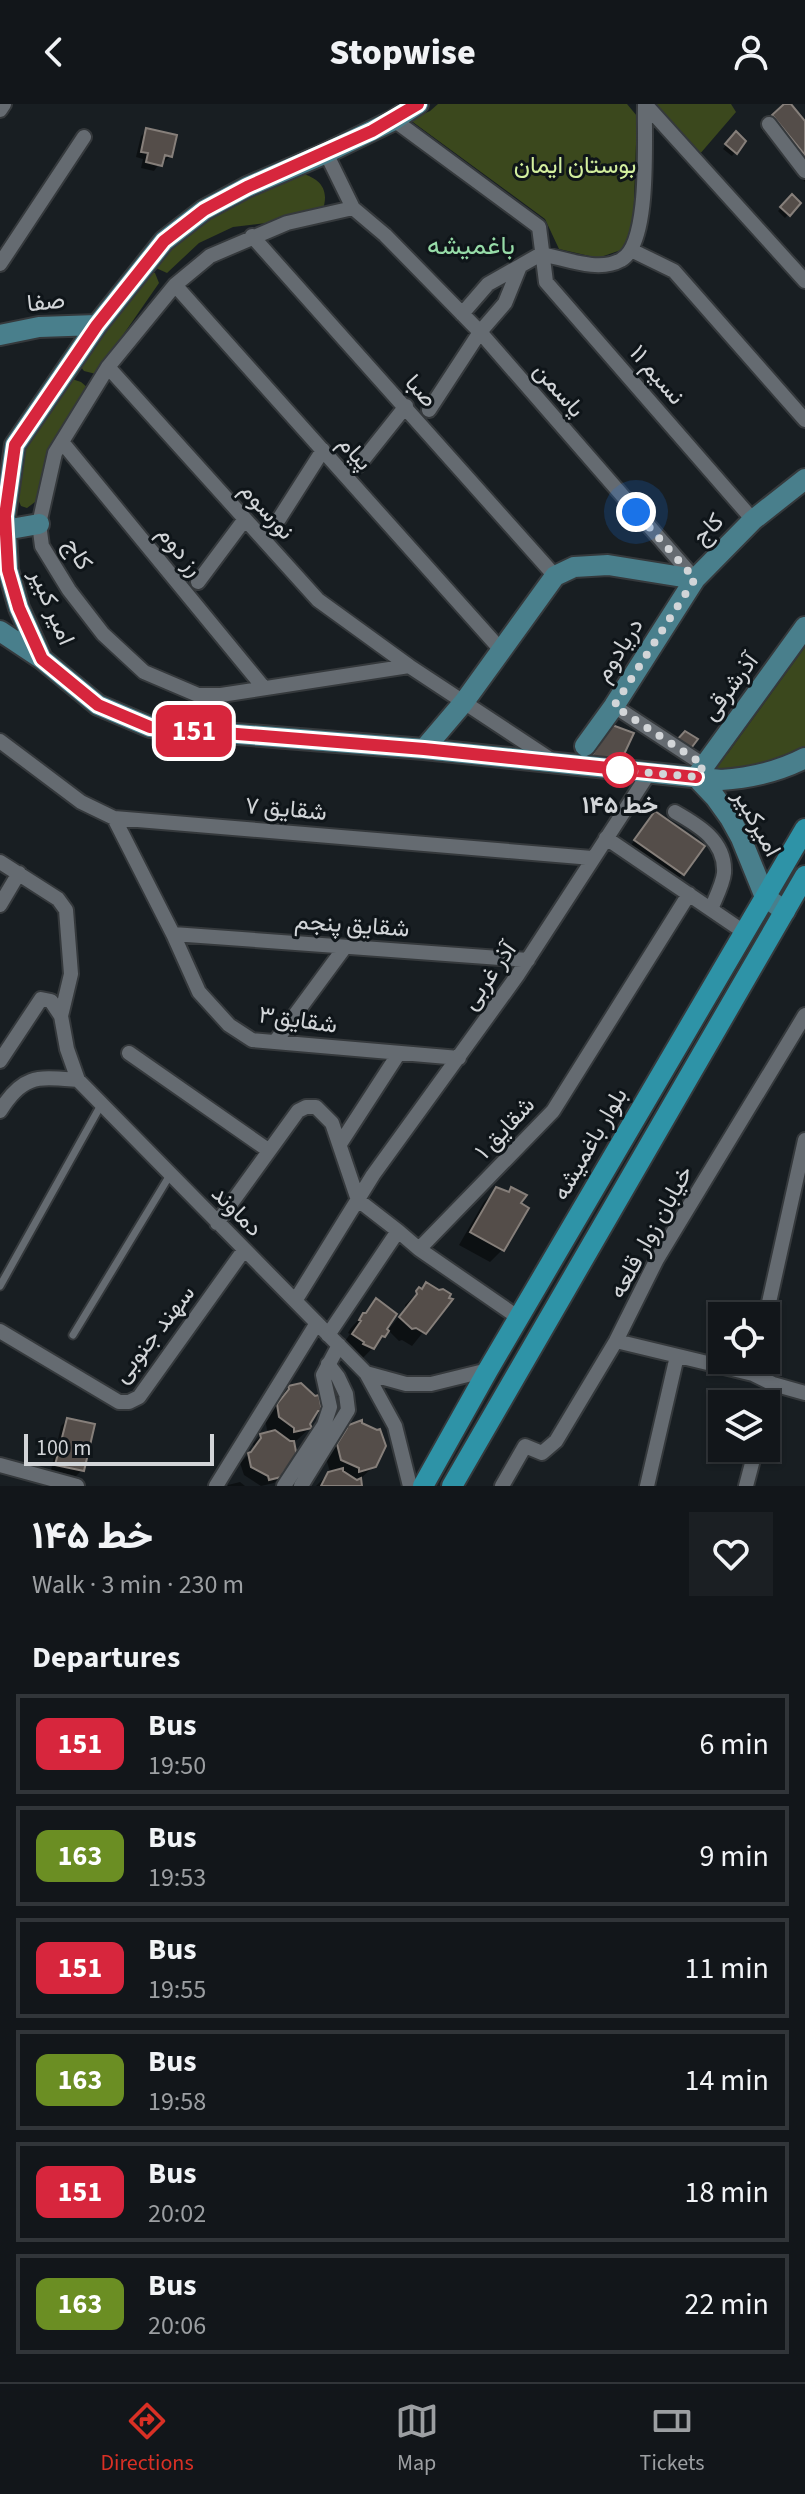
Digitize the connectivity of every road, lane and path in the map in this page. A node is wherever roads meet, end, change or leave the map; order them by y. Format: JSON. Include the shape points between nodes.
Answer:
{"nodes":[{"id":1,"x":4,"y":104,"type":"edge"},
{"id":2,"x":418,"y":104,"type":"edge"},
{"id":3,"x":645,"y":104,"type":"edge"},
{"id":4,"x":0,"y":110,"type":"edge"},
{"id":5,"x":394,"y":120,"type":"junction"},
{"id":6,"x":769,"y":124,"type":"dead end"},
{"id":7,"x":84,"y":137,"type":"dead end"},
{"id":8,"x":326,"y":153,"type":"junction"},
{"id":9,"x":805,"y":171,"type":"edge"},
{"id":10,"x":353,"y":208,"type":"junction"},
{"id":11,"x":252,"y":236,"type":"junction"},
{"id":12,"x":631,"y":250,"type":"junction"},
{"id":13,"x":541,"y":254,"type":"junction"},
{"id":14,"x":0,"y":264,"type":"edge"},
{"id":15,"x":520,"y":266,"type":"junction"},
{"id":16,"x":805,"y":281,"type":"edge"},
{"id":17,"x":175,"y":285,"type":"junction"},
{"id":18,"x":462,"y":314,"type":"junction"},
{"id":19,"x":97,"y":325,"type":"junction"},
{"id":20,"x":480,"y":332,"type":"junction"},
{"id":21,"x":0,"y":335,"type":"edge"},
{"id":22,"x":108,"y":367,"type":"junction"},
{"id":23,"x":406,"y":406,"type":"junction"},
{"id":24,"x":429,"y":410,"type":"dead end"},
{"id":25,"x":805,"y":420,"type":"edge"},
{"id":26,"x":62,"y":442,"type":"junction"},
{"id":27,"x":15,"y":445,"type":"junction"},
{"id":28,"x":323,"y":450,"type":"junction"},
{"id":29,"x":0,"y":462,"type":"edge"},
{"id":30,"x":359,"y":465,"type":"dead end"},
{"id":31,"x":805,"y":479,"type":"edge"},
{"id":32,"x":245,"y":519,"type":"junction"},
{"id":33,"x":279,"y":519,"type":"dead end"},
{"id":34,"x":753,"y":520,"type":"junction"},
{"id":35,"x":39,"y":524,"type":"junction"},
{"id":36,"x":5,"y":530,"type":"junction"},
{"id":37,"x":555,"y":576,"type":"junction"},
{"id":38,"x":695,"y":579,"type":"junction"},
{"id":39,"x":198,"y":582,"type":"dead end"},
{"id":40,"x":805,"y":627,"type":"edge"},
{"id":41,"x":0,"y":631,"type":"edge"},
{"id":42,"x":501,"y":650,"type":"junction"},
{"id":43,"x":42,"y":659,"type":"junction"},
{"id":44,"x":409,"y":666,"type":"junction"},
{"id":45,"x":264,"y":688,"type":"junction"},
{"id":46,"x":464,"y":702,"type":"junction"},
{"id":47,"x":614,"y":706,"type":"junction"},
{"id":48,"x":0,"y":741,"type":"edge"},
{"id":49,"x":585,"y":746,"type":"dead end"},
{"id":50,"x":424,"y":749,"type":"junction"},
{"id":51,"x":805,"y":758,"type":"edge"},
{"id":52,"x":554,"y":762,"type":"junction"},
{"id":53,"x":700,"y":771,"type":"junction"},
{"id":54,"x":649,"y":773,"type":"junction"},
{"id":55,"x":675,"y":812,"type":"dead end"},
{"id":56,"x":114,"y":818,"type":"junction"},
{"id":57,"x":805,"y":829,"type":"edge"},
{"id":58,"x":606,"y":838,"type":"junction"},
{"id":59,"x":592,"y":858,"type":"junction"},
{"id":60,"x":0,"y":862,"type":"edge"},
{"id":61,"x":19,"y":873,"type":"junction"},
{"id":62,"x":805,"y":876,"type":"edge"},
{"id":63,"x":689,"y":894,"type":"junction"},
{"id":64,"x":765,"y":897,"type":"junction"},
{"id":65,"x":0,"y":905,"type":"edge"},
{"id":66,"x":711,"y":909,"type":"junction"},
{"id":67,"x":785,"y":911,"type":"junction"},
{"id":68,"x":744,"y":932,"type":"junction"},
{"id":69,"x":173,"y":934,"type":"junction"},
{"id":70,"x":345,"y":947,"type":"junction"},
{"id":71,"x":528,"y":960,"type":"junction"},
{"id":72,"x":805,"y":1015,"type":"edge"},
{"id":73,"x":61,"y":1016,"type":"junction"},
{"id":74,"x":275,"y":1042,"type":"junction"},
{"id":75,"x":129,"y":1053,"type":"dead end"},
{"id":76,"x":399,"y":1053,"type":"junction"},
{"id":77,"x":459,"y":1058,"type":"junction"},
{"id":78,"x":0,"y":1061,"type":"edge"},
{"id":79,"x":78,"y":1080,"type":"junction"},
{"id":80,"x":102,"y":1103,"type":"junction"},
{"id":81,"x":0,"y":1111,"type":"edge"},
{"id":82,"x":805,"y":1140,"type":"edge"},
{"id":83,"x":340,"y":1144,"type":"junction"},
{"id":84,"x":268,"y":1150,"type":"junction"},
{"id":85,"x":170,"y":1175,"type":"junction"},
{"id":86,"x":364,"y":1204,"type":"junction"},
{"id":87,"x":217,"y":1223,"type":"junction"},
{"id":88,"x":398,"y":1231,"type":"junction"},
{"id":89,"x":419,"y":1249,"type":"junction"},
{"id":90,"x":244,"y":1250,"type":"junction"},
{"id":91,"x":0,"y":1286,"type":"edge"},
{"id":92,"x":295,"y":1301,"type":"junction"},
{"id":93,"x":769,"y":1302,"type":"edge"},
{"id":94,"x":519,"y":1318,"type":"junction"},
{"id":95,"x":317,"y":1323,"type":"junction"},
{"id":96,"x":0,"y":1331,"type":"edge"},
{"id":97,"x":73,"y":1335,"type":"dead end"},
{"id":98,"x":334,"y":1340,"type":"junction"},
{"id":99,"x":616,"y":1341,"type":"junction"},
{"id":100,"x":501,"y":1348,"type":"junction"},
{"id":101,"x":677,"y":1356,"type":"junction"},
{"id":102,"x":708,"y":1360,"type":"edge"},
{"id":103,"x":524,"y":1362,"type":"junction"},
{"id":104,"x":328,"y":1364,"type":"junction"},
{"id":105,"x":488,"y":1370,"type":"junction"},
{"id":106,"x":366,"y":1373,"type":"junction"},
{"id":107,"x":762,"y":1374,"type":"edge"},
{"id":108,"x":773,"y":1384,"type":"junction"},
{"id":109,"x":771,"y":1390,"type":"edge"},
{"id":110,"x":805,"y":1393,"type":"edge"},
{"id":111,"x":752,"y":1462,"type":"edge"},
{"id":112,"x":0,"y":1465,"type":"edge"},
{"id":113,"x":77,"y":1486,"type":"edge"},
{"id":114,"x":216,"y":1486,"type":"edge"},
{"id":115,"x":284,"y":1486,"type":"edge"},
{"id":116,"x":301,"y":1486,"type":"edge"},
{"id":117,"x":410,"y":1486,"type":"edge"},
{"id":118,"x":423,"y":1486,"type":"edge"},
{"id":119,"x":452,"y":1486,"type":"edge"},
{"id":120,"x":502,"y":1486,"type":"edge"},
{"id":121,"x":647,"y":1486,"type":"edge"},
{"id":122,"x":746,"y":1486,"type":"edge"}],
"edges":[{"from":1,"to":4,"type":"street"},
{"from":2,"to":5,"type":"main road","name":"امیر کبیر"},
{"from":3,"to":12,"type":"street","via":[[642,221]]},
{"from":3,"to":16,"type":"street"},
{"from":5,"to":8,"type":"main road","name":"امیر کبیر"},
{"from":5,"to":13,"type":"street","name":"نسیم ۱۱","via":[[539,227]]},
{"from":6,"to":9,"type":"street"},
{"from":7,"to":14,"type":"street"},
{"from":8,"to":10,"type":"street"},
{"from":8,"to":19,"type":"main road","name":"امیر کبیر","via":[[204,210],[164,241]]},
{"from":10,"to":11,"type":"street","name":"کاج"},
{"from":10,"to":18,"type":"street","name":"یاسمن"},
{"from":11,"to":17,"type":"street","name":"کاج","via":[[210,256]]},
{"from":11,"to":23,"type":"street","name":"صبا"},
{"from":12,"to":13,"type":"street","via":[[621,260],[600,266]]},
{"from":12,"to":25,"type":"street","via":[[674,271]]},
{"from":13,"to":15,"type":"street"},
{"from":13,"to":34,"type":"street","name":"نسیم ۱۱","via":[[546,282]]},
{"from":15,"to":18,"type":"street","via":[[488,284]]},
{"from":15,"to":20,"type":"street","via":[[505,303]]},
{"from":17,"to":22,"type":"street","name":"کاج"},
{"from":17,"to":28,"type":"street","name":"پیام"},
{"from":18,"to":20,"type":"street","name":"یاسمن"},
{"from":19,"to":21,"type":"main road","name":"صفا"},
{"from":19,"to":27,"type":"main road","name":"امیر کبیر"},
{"from":20,"to":24,"type":"street"},
{"from":20,"to":38,"type":"street","name":"یاسمن"},
{"from":22,"to":26,"type":"street","name":"کاج"},
{"from":22,"to":32,"type":"street","name":"نورسوم"},
{"from":23,"to":30,"type":"street"},
{"from":23,"to":37,"type":"street","name":"صبا"},
{"from":26,"to":35,"type":"street","name":"کاج"},
{"from":26,"to":45,"type":"street","name":"رز دوم"},
{"from":27,"to":29,"type":"main road"},
{"from":27,"to":36,"type":"main road","name":"امیر کبیر"},
{"from":28,"to":33,"type":"street"},
{"from":28,"to":42,"type":"street","name":"پیام"},
{"from":31,"to":34,"type":"main road","name":"کاج"},
{"from":32,"to":39,"type":"street"},
{"from":32,"to":44,"type":"street","name":"نورسوم","via":[[318,600]]},
{"from":34,"to":38,"type":"main road","name":"کاج"},
{"from":35,"to":36,"type":"main road"},
{"from":35,"to":45,"type":"street","name":"کاج","via":[[42,546],[69,590],[103,634],[144,672],[198,695]]},
{"from":36,"to":43,"type":"main road","name":"امیر کبیر","via":[[8,570]]},
{"from":37,"to":38,"type":"main road","name":"کاج","via":[[574,567],[608,565]]},
{"from":37,"to":42,"type":"main road"},
{"from":38,"to":47,"type":"main road","name":"دریادوم"},
{"from":40,"to":53,"type":"main road","name":"آذرشرقی"},
{"from":41,"to":43,"type":"main road"},
{"from":42,"to":46,"type":"main road"},
{"from":43,"to":50,"type":"main road","name":"امیر کبیر","via":[[98,705],[150,727]]},
{"from":44,"to":45,"type":"street","name":"کاج"},
{"from":44,"to":46,"type":"street"},
{"from":46,"to":50,"type":"main road"},
{"from":46,"to":52,"type":"street"},
{"from":47,"to":49,"type":"main road","name":"دریادوم"},
{"from":47,"to":53,"type":"street"},
{"from":48,"to":56,"type":"street","name":"شقایق ۷","via":[[81,802]]},
{"from":50,"to":52,"type":"main road","name":"امیر کبیر"},
{"from":51,"to":53,"type":"main road","name":"امیر کبیر","via":[[750,778],[721,780]]},
{"from":52,"to":54,"type":"main road","name":"امیر کبیر"},
{"from":53,"to":54,"type":"main road","name":"امیر کبیر"},
{"from":53,"to":64,"type":"main road","name":"امیرکبیر","via":[[741,838]]},
{"from":54,"to":58,"type":"street","name":"آذر غربی"},
{"from":55,"to":66,"type":"street","via":[[706,832],[721,855],[724,874]]},
{"from":56,"to":59,"type":"street","name":"شقایق ۷"},
{"from":56,"to":69,"type":"street","name":"شقایق۳"},
{"from":57,"to":64,"type":"main road","name":"بلوار باغمیشه"},
{"from":58,"to":59,"type":"street","name":"آذر غربی"},
{"from":58,"to":63,"type":"street"},
{"from":59,"to":71,"type":"street","name":"آذر غربی"},
{"from":60,"to":61,"type":"street"},
{"from":61,"to":65,"type":"street"},
{"from":61,"to":73,"type":"street","via":[[66,910],[71,974]]},
{"from":62,"to":67,"type":"main road"},
{"from":63,"to":66,"type":"street"},
{"from":63,"to":89,"type":"street","name":"شقایق ۱","via":[[553,1111]]},
{"from":64,"to":67,"type":"main road"},
{"from":64,"to":68,"type":"main road","name":"بلوار باغمیشه"},
{"from":66,"to":68,"type":"street"},
{"from":67,"to":103,"type":"main road"},
{"from":68,"to":94,"type":"main road","name":"بلوار باغمیشه"},
{"from":69,"to":70,"type":"street","name":"شقایق پنجم"},
{"from":69,"to":74,"type":"street","name":"شقایق۳","via":[[199,992],[229,1025],[252,1040]]},
{"from":70,"to":71,"type":"street","name":"شقایق پنجم"},
{"from":70,"to":74,"type":"street"},
{"from":71,"to":77,"type":"street","name":"آذر غربی"},
{"from":72,"to":99,"type":"street","name":"خیابان زوار قلعه","via":[[657,1259]]},
{"from":73,"to":78,"type":"street","via":[[51,1001],[41,999]]},
{"from":73,"to":79,"type":"street"},
{"from":74,"to":76,"type":"street","name":"شقایق۳"},
{"from":75,"to":84,"type":"street"},
{"from":76,"to":77,"type":"street","name":"شقایق۳"},
{"from":76,"to":83,"type":"street"},
{"from":77,"to":86,"type":"street","name":"آذر غربی","via":[[397,1140]]},
{"from":79,"to":80,"type":"street","name":"دماوند"},
{"from":79,"to":81,"type":"street","via":[[30,1079]]},
{"from":80,"to":85,"type":"street","name":"دماوند"},
{"from":80,"to":91,"type":"lane"},
{"from":82,"to":93,"type":"street"},
{"from":83,"to":84,"type":"street","via":[[325,1115],[306,1107]]},
{"from":83,"to":86,"type":"street"},
{"from":84,"to":87,"type":"street"},
{"from":85,"to":87,"type":"street","name":"دماوند"},
{"from":85,"to":97,"type":"lane"},
{"from":86,"to":88,"type":"street"},
{"from":86,"to":92,"type":"street","name":"آذر غربی"},
{"from":87,"to":90,"type":"street","name":"دماوند"},
{"from":88,"to":89,"type":"street"},
{"from":88,"to":98,"type":"street"},
{"from":89,"to":94,"type":"street"},
{"from":90,"to":92,"type":"street","name":"دماوند"},
{"from":90,"to":96,"type":"street","name":"سهند جنوبی","via":[[139,1397],[129,1402],[119,1402]]},
{"from":92,"to":95,"type":"street","name":"دماوند"},
{"from":94,"to":100,"type":"main road","name":"بلوار باغمیشه"},
{"from":95,"to":98,"type":"street","name":"دماوند"},
{"from":95,"to":114,"type":"street"},
{"from":98,"to":104,"type":"street"},
{"from":98,"to":106,"type":"street","name":"دماوند"},
{"from":99,"to":101,"type":"street"},
{"from":99,"to":120,"type":"street","name":"خیابان زوار قلعه","via":[[556,1441],[542,1453],[525,1446]]},
{"from":100,"to":103,"type":"street"},
{"from":100,"to":105,"type":"main road","name":"بلوار باغمیشه"},
{"from":101,"to":102,"type":"street"},
{"from":101,"to":121,"type":"street"},
{"from":103,"to":119,"type":"main road"},
{"from":104,"to":115,"type":"street","via":[[323,1375],[330,1407],[324,1425]]},
{"from":104,"to":116,"type":"street","via":[[346,1394],[348,1410]]},
{"from":105,"to":106,"type":"street","via":[[431,1384],[406,1384]]},
{"from":105,"to":118,"type":"main road","name":"بلوار باغمیشه"},
{"from":106,"to":117,"type":"street","name":"دماوند","via":[[395,1426]]},
{"from":107,"to":108,"type":"street"},
{"from":108,"to":109,"type":"street"},
{"from":108,"to":110,"type":"street"},
{"from":111,"to":122,"type":"street"},
{"from":112,"to":113,"type":"street"}]}
